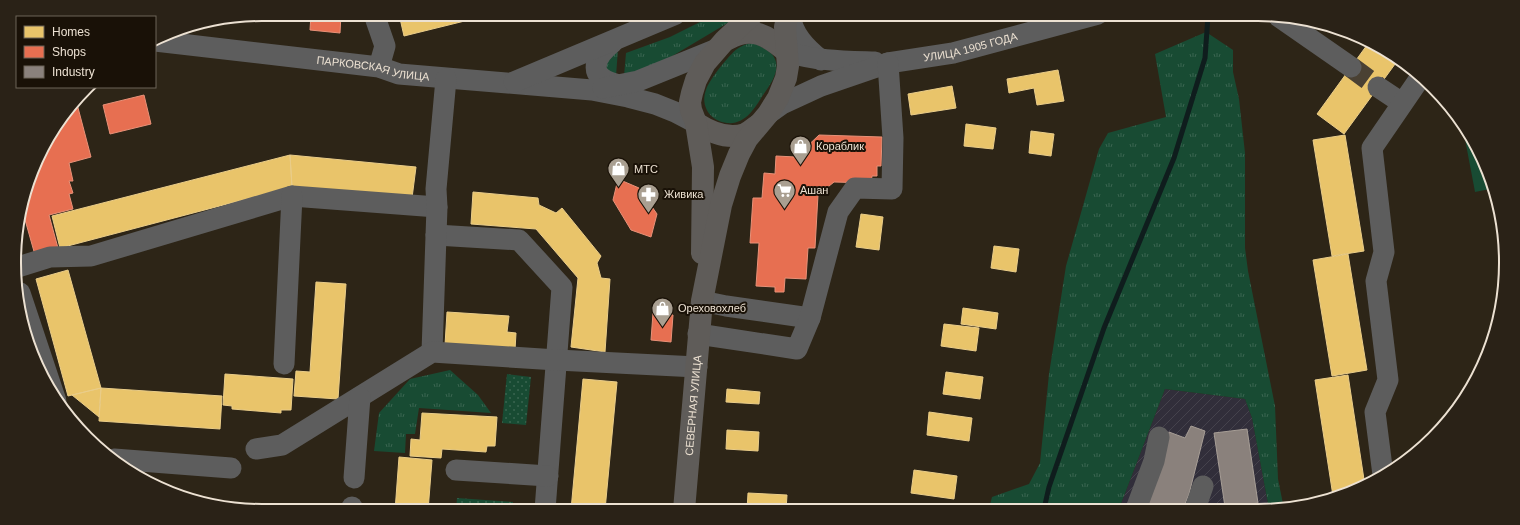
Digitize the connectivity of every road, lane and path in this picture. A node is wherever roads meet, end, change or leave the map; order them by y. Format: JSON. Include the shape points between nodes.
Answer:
{"nodes":[{"id":1,"x":376,"y":21,"type":"edge"},
{"id":2,"x":658,"y":21,"type":"edge"},
{"id":3,"x":746,"y":21,"type":"edge"},
{"id":4,"x":787,"y":21,"type":"edge"},
{"id":5,"x":791,"y":21,"type":"edge"},
{"id":6,"x":1072,"y":21,"type":"edge"},
{"id":7,"x":1288,"y":23,"type":"edge"},
{"id":8,"x":620,"y":36,"type":"junction"},
{"id":9,"x":164,"y":42,"type":"edge"},
{"id":10,"x":721,"y":45,"type":"junction"},
{"id":11,"x":787,"y":52,"type":"junction"},
{"id":12,"x":821,"y":60,"type":"junction"},
{"id":13,"x":888,"y":63,"type":"junction"},
{"id":14,"x":379,"y":67,"type":"junction"},
{"id":15,"x":1351,"y":67,"type":"tunnel mouth"},
{"id":16,"x":446,"y":79,"type":"junction"},
{"id":17,"x":1417,"y":81,"type":"edge"},
{"id":18,"x":511,"y":84,"type":"junction"},
{"id":19,"x":619,"y":85,"type":"junction"},
{"id":20,"x":1378,"y":87,"type":"tunnel mouth"},
{"id":21,"x":592,"y":90,"type":"junction"},
{"id":22,"x":1402,"y":103,"type":"junction"},
{"id":23,"x":763,"y":119,"type":"junction"},
{"id":24,"x":696,"y":124,"type":"junction"},
{"id":25,"x":292,"y":196,"type":"junction"},
{"id":26,"x":437,"y":207,"type":"junction"},
{"id":27,"x":436,"y":235,"type":"junction"},
{"id":28,"x":21,"y":266,"type":"edge"},
{"id":29,"x":702,"y":300,"type":"junction"},
{"id":30,"x":26,"y":312,"type":"edge"},
{"id":31,"x":810,"y":318,"type":"junction"},
{"id":32,"x":698,"y":334,"type":"junction"},
{"id":33,"x":432,"y":352,"type":"junction"},
{"id":34,"x":557,"y":360,"type":"junction"},
{"id":35,"x":284,"y":364,"type":"dead end"},
{"id":36,"x":44,"y":365,"type":"edge"},
{"id":37,"x":697,"y":366,"type":"junction"},
{"id":38,"x":360,"y":397,"type":"junction"},
{"id":39,"x":1159,"y":438,"type":"dead end"},
{"id":40,"x":256,"y":449,"type":"dead end"},
{"id":41,"x":123,"y":460,"type":"edge"},
{"id":42,"x":231,"y":468,"type":"dead end"},
{"id":43,"x":1382,"y":469,"type":"edge"},
{"id":44,"x":456,"y":470,"type":"dead end"},
{"id":45,"x":548,"y":476,"type":"junction"},
{"id":46,"x":354,"y":478,"type":"dead end"},
{"id":47,"x":1203,"y":486,"type":"dead end"},
{"id":48,"x":546,"y":504,"type":"edge"},
{"id":49,"x":685,"y":504,"type":"edge"},
{"id":50,"x":1138,"y":504,"type":"edge"},
{"id":51,"x":1197,"y":504,"type":"edge"}],
"edges":[{"from":1,"to":14,"type":"street","via":[[385,46]]},
{"from":2,"to":8,"type":"street"},
{"from":3,"to":10,"type":"main road","name":"СЕВЕРНАЯ УЛИЦА"},
{"from":4,"to":11,"type":"main road","name":"СЕВЕРНАЯ УЛИЦА"},
{"from":5,"to":12,"type":"street","via":[[796,35]]},
{"from":6,"to":13,"type":"street","name":"УЛИЦА 1905 ГОДА","via":[[953,53]]},
{"from":7,"to":15,"type":"street"},
{"from":8,"to":18,"type":"street"},
{"from":8,"to":19,"type":"street","via":[[601,52],[596,63],[596,70],[601,77]]},
{"from":9,"to":14,"type":"street","name":"ПАРКОВСКАЯ УЛИЦА"},
{"from":10,"to":11,"type":"main road","via":[[737,34],[756,33],[765,36]]},
{"from":10,"to":19,"type":"street","name":"ПАРКОВСКАЯ УЛИЦА","via":[[638,81]]},
{"from":10,"to":24,"type":"main road","name":"СЕВЕРНАЯ УЛИЦА","via":[[705,63],[696,80],[690,102]]},
{"from":11,"to":12,"type":"street","name":"УЛИЦА 1905 ГОДА"},
{"from":11,"to":23,"type":"main road","name":"СЕВЕРНАЯ УЛИЦА","via":[[786,78],[778,98]]},
{"from":12,"to":13,"type":"street","name":"УЛИЦА 1905 ГОДА"},
{"from":13,"to":23,"type":"street","name":"УЛИЦА 1905 ГОДА","via":[[803,93]]},
{"from":13,"to":31,"type":"street","via":[[893,138],[892,190],[855,188],[838,212]]},
{"from":14,"to":16,"type":"street","name":"ПАРКОВСКАЯ УЛИЦА","via":[[399,74]]},
{"from":16,"to":18,"type":"street","name":"ПАРКОВСКАЯ УЛИЦА"},
{"from":16,"to":26,"type":"street","via":[[436,189]]},
{"from":17,"to":22,"type":"street"},
{"from":18,"to":21,"type":"street","name":"ПАРКОВСКАЯ УЛИЦА"},
{"from":19,"to":21,"type":"street","name":"ПАРКОВСКАЯ УЛИЦА"},
{"from":20,"to":22,"type":"street"},
{"from":21,"to":24,"type":"street","name":"ПАРКОВСКАЯ УЛИЦА","via":[[655,104]]},
{"from":22,"to":43,"type":"street","via":[[1372,148],[1384,252],[1376,281],[1388,380],[1375,412]]},
{"from":23,"to":24,"type":"main road","via":[[745,134],[725,135]]},
{"from":23,"to":29,"type":"main road","name":"СЕВЕРНАЯ УЛИЦА","via":[[747,139],[730,176],[721,205]]},
{"from":24,"to":29,"type":"main road","name":"СЕВЕРНАЯ УЛИЦА","via":[[703,167]]},
{"from":25,"to":26,"type":"street"},
{"from":25,"to":28,"type":"street","via":[[91,256],[50,257]]},
{"from":25,"to":35,"type":"street"},
{"from":26,"to":27,"type":"street"},
{"from":27,"to":33,"type":"street"},
{"from":27,"to":34,"type":"street","via":[[519,240],[562,287]]},
{"from":29,"to":31,"type":"street"},
{"from":29,"to":32,"type":"main road","name":"СЕВЕРНАЯ УЛИЦА"},
{"from":30,"to":36,"type":"street"},
{"from":31,"to":32,"type":"street","via":[[797,349]]},
{"from":32,"to":37,"type":"main road","name":"СЕВЕРНАЯ УЛИЦА"},
{"from":33,"to":34,"type":"street"},
{"from":33,"to":38,"type":"street"},
{"from":34,"to":37,"type":"street"},
{"from":34,"to":45,"type":"street"},
{"from":37,"to":49,"type":"main road","name":"СЕВЕРНАЯ УЛИЦА"},
{"from":38,"to":40,"type":"street","via":[[282,445]]},
{"from":38,"to":46,"type":"street"},
{"from":39,"to":50,"type":"street","via":[[1154,461]]},
{"from":41,"to":42,"type":"street"},
{"from":44,"to":45,"type":"street"},
{"from":45,"to":48,"type":"street"},
{"from":47,"to":51,"type":"street"}]}
